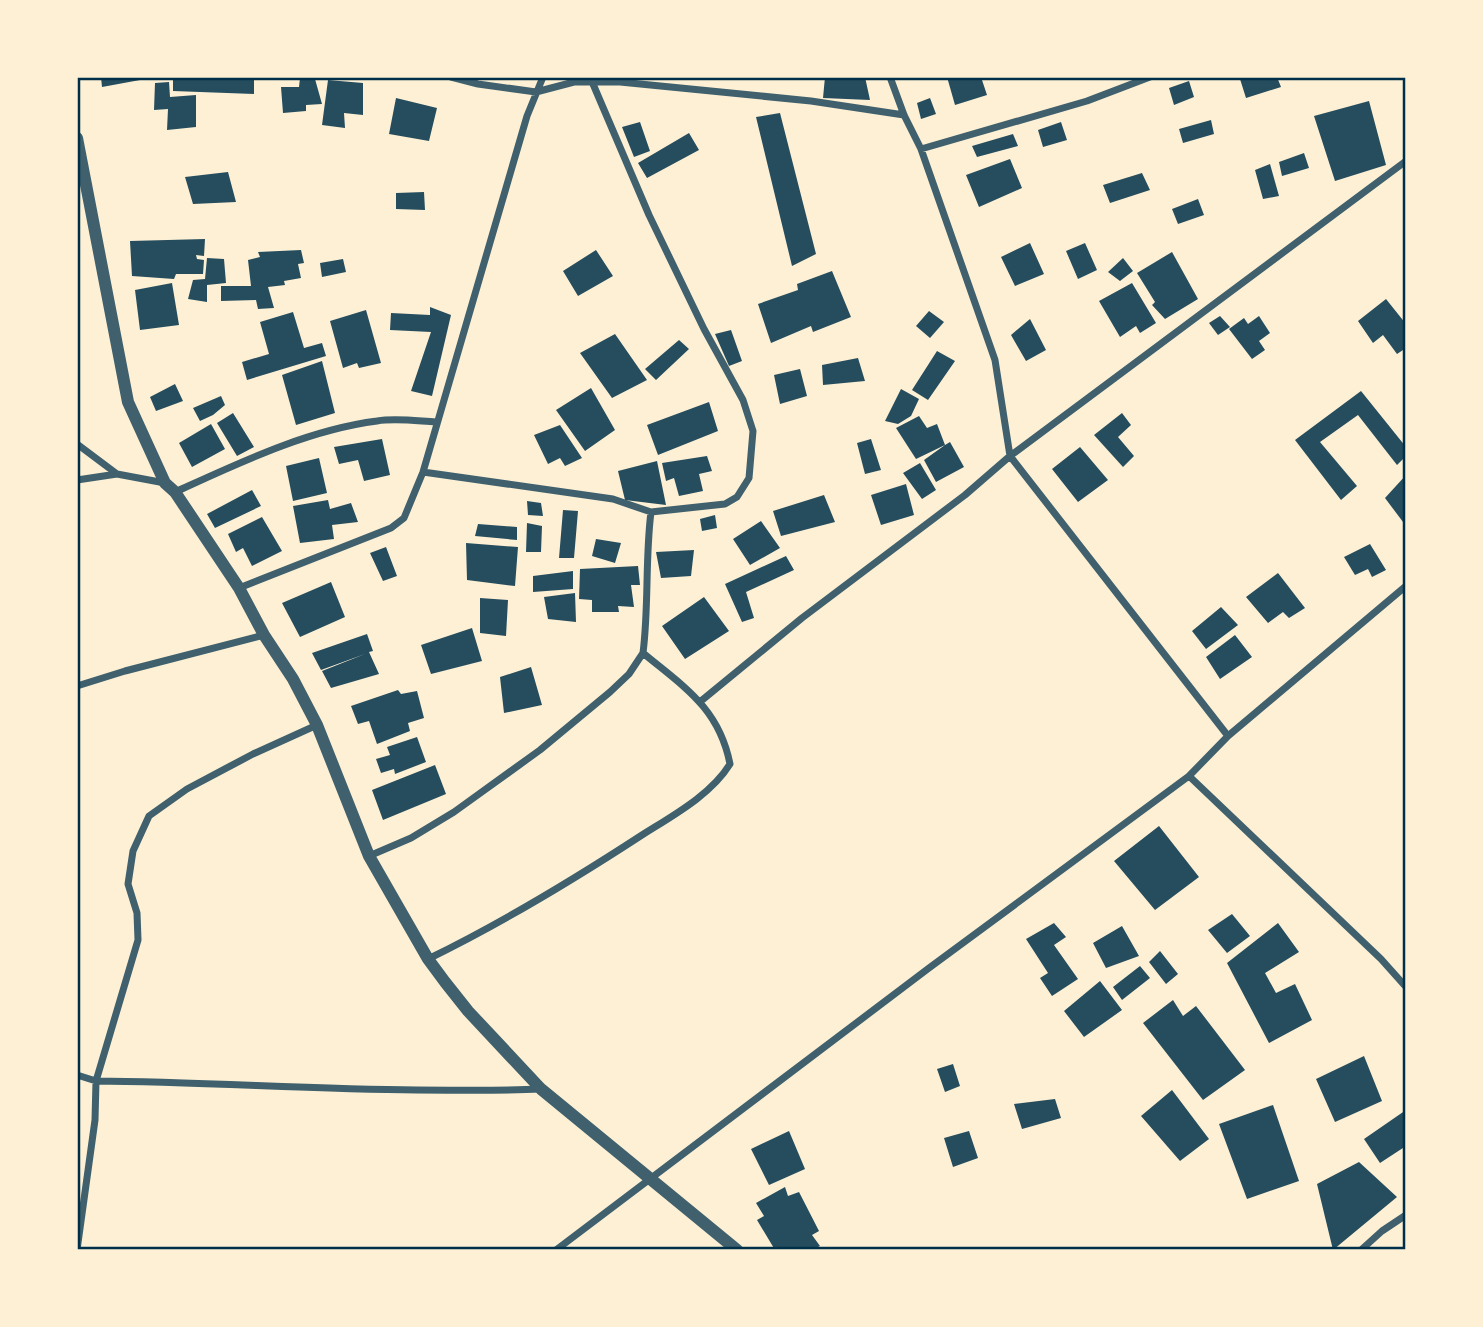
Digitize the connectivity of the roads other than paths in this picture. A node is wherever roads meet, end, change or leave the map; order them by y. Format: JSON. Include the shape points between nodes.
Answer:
{"nodes":[{"id":1,"x":451,"y":77,"type":"edge"},
{"id":2,"x":543,"y":77,"type":"edge"},
{"id":3,"x":890,"y":77,"type":"edge"},
{"id":4,"x":1150,"y":77,"type":"edge"},
{"id":5,"x":593,"y":84,"type":"junction"},
{"id":6,"x":536,"y":92,"type":"junction"},
{"id":7,"x":904,"y":115,"type":"junction"},
{"id":8,"x":77,"y":138,"type":"edge"},
{"id":9,"x":921,"y":149,"type":"junction"},
{"id":10,"x":1406,"y":161,"type":"edge"},
{"id":11,"x":436,"y":422,"type":"junction"},
{"id":12,"x":77,"y":444,"type":"edge"},
{"id":13,"x":1010,"y":456,"type":"junction"},
{"id":14,"x":423,"y":472,"type":"junction"},
{"id":15,"x":117,"y":474,"type":"junction"},
{"id":16,"x":77,"y":480,"type":"edge"},
{"id":17,"x":165,"y":483,"type":"junction"},
{"id":18,"x":176,"y":492,"type":"junction"},
{"id":19,"x":651,"y":512,"type":"junction"},
{"id":20,"x":1406,"y":586,"type":"edge"},
{"id":21,"x":239,"y":588,"type":"junction"},
{"id":22,"x":264,"y":635,"type":"junction"},
{"id":23,"x":643,"y":653,"type":"junction"},
{"id":24,"x":77,"y":686,"type":"edge"},
{"id":25,"x":701,"y":701,"type":"junction"},
{"id":26,"x":317,"y":725,"type":"junction"},
{"id":27,"x":1228,"y":736,"type":"junction"},
{"id":28,"x":1189,"y":776,"type":"junction"},
{"id":29,"x":369,"y":856,"type":"junction"},
{"id":30,"x":428,"y":959,"type":"junction"},
{"id":31,"x":1406,"y":986,"type":"edge"},
{"id":32,"x":77,"y":1075,"type":"edge"},
{"id":33,"x":96,"y":1081,"type":"junction"},
{"id":34,"x":541,"y":1089,"type":"junction"},
{"id":35,"x":652,"y":1179,"type":"junction"},
{"id":36,"x":1406,"y":1215,"type":"edge"},
{"id":37,"x":77,"y":1250,"type":"edge"},
{"id":38,"x":556,"y":1250,"type":"edge"},
{"id":39,"x":737,"y":1250,"type":"edge"},
{"id":40,"x":1361,"y":1250,"type":"edge"}],
"edges":[{"from":1,"to":6,"type":"street"},
{"from":2,"to":6,"type":"street"},
{"from":3,"to":7,"type":"street"},
{"from":4,"to":9,"type":"street","via":[[1087,101]]},
{"from":5,"to":6,"type":"street","via":[[574,82]]},
{"from":5,"to":7,"type":"street","via":[[620,82]]},
{"from":5,"to":19,"type":"street","via":[[649,215],[743,400],[753,431],[749,478],[737,497],[725,504]]},
{"from":6,"to":11,"type":"street"},
{"from":7,"to":9,"type":"street"},
{"from":8,"to":17,"type":"street","via":[[128,402]]},
{"from":9,"to":13,"type":"street","via":[[995,360]]},
{"from":10,"to":13,"type":"street"},
{"from":11,"to":14,"type":"street"},
{"from":11,"to":18,"type":"street","via":[[378,421],[321,433]]},
{"from":12,"to":15,"type":"street"},
{"from":13,"to":25,"type":"street"},
{"from":13,"to":27,"type":"street"},
{"from":14,"to":19,"type":"street","via":[[613,499]]},
{"from":14,"to":21,"type":"street","via":[[404,518],[391,527]]},
{"from":15,"to":16,"type":"street"},
{"from":15,"to":17,"type":"street"},
{"from":17,"to":18,"type":"street"},
{"from":18,"to":21,"type":"street"},
{"from":19,"to":23,"type":"street"},
{"from":20,"to":27,"type":"street"},
{"from":21,"to":22,"type":"street"},
{"from":22,"to":24,"type":"street"},
{"from":22,"to":26,"type":"street"},
{"from":23,"to":25,"type":"street"},
{"from":23,"to":29,"type":"street","via":[[610,692],[540,750],[454,812]]},
{"from":25,"to":30,"type":"street","via":[[726,743],[730,764],[707,790],[612,855],[478,935]]},
{"from":26,"to":29,"type":"street"},
{"from":26,"to":33,"type":"street","via":[[187,789],[149,816],[133,851],[128,884],[137,913],[138,940]]},
{"from":27,"to":28,"type":"street"},
{"from":28,"to":31,"type":"street"},
{"from":28,"to":35,"type":"street"},
{"from":29,"to":30,"type":"street"},
{"from":30,"to":34,"type":"street","via":[[468,1011]]},
{"from":32,"to":33,"type":"street"},
{"from":33,"to":34,"type":"street","via":[[326,1089]]},
{"from":33,"to":37,"type":"street"},
{"from":34,"to":35,"type":"street"},
{"from":35,"to":38,"type":"street"},
{"from":35,"to":39,"type":"street"},
{"from":36,"to":40,"type":"street"}]}
